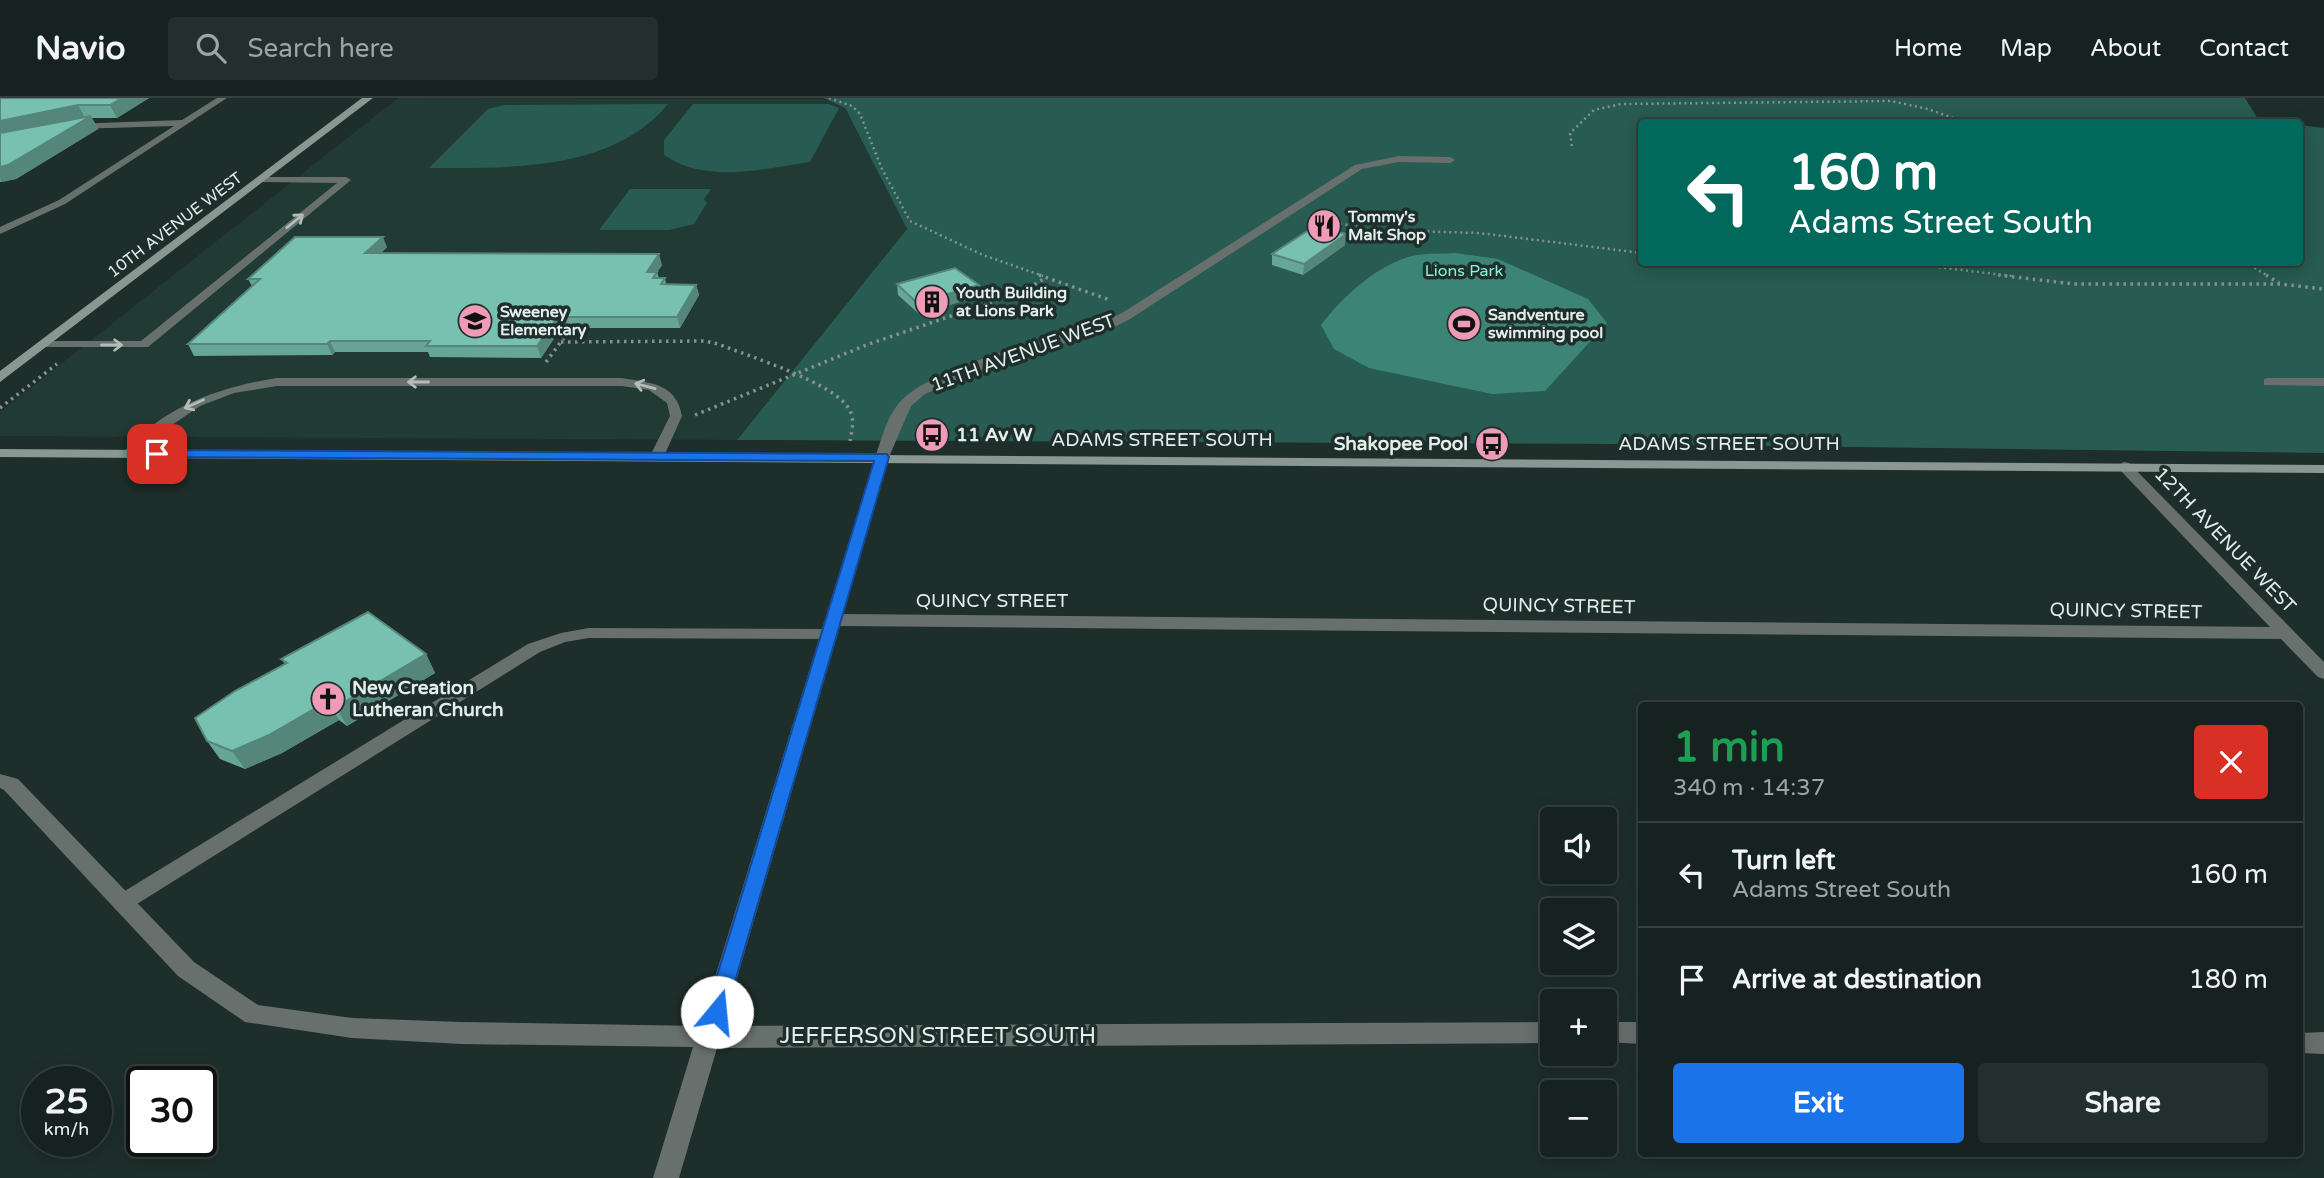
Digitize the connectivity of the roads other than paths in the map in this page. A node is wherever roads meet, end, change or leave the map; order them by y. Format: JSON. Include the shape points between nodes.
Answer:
{"nodes":[{"id":1,"x":223,"y":98,"type":"edge"},
{"id":2,"x":369,"y":98,"type":"edge"},
{"id":3,"x":183,"y":123,"type":"junction"},
{"id":4,"x":66,"y":127,"type":"edge"},
{"id":5,"x":1450,"y":160,"type":"dead end"},
{"id":6,"x":262,"y":179,"type":"junction"},
{"id":7,"x":0,"y":231,"type":"edge"},
{"id":8,"x":44,"y":345,"type":"junction"},
{"id":9,"x":0,"y":378,"type":"edge"},
{"id":10,"x":2267,"y":382,"type":"dead end"},
{"id":11,"x":2324,"y":382,"type":"edge"},
{"id":12,"x":0,"y":453,"type":"edge"},
{"id":13,"x":129,"y":454,"type":"junction"},
{"id":14,"x":657,"y":456,"type":"junction"},
{"id":15,"x":882,"y":457,"type":"junction"},
{"id":16,"x":2124,"y":466,"type":"junction"},
{"id":17,"x":2324,"y":469,"type":"edge"},
{"id":18,"x":830,"y":627,"type":"junction"},
{"id":19,"x":2286,"y":633,"type":"junction"},
{"id":20,"x":2324,"y":673,"type":"edge"},
{"id":21,"x":0,"y":780,"type":"edge"},
{"id":22,"x":122,"y":903,"type":"junction"},
{"id":23,"x":1540,"y":1032,"type":"edge"},
{"id":24,"x":1617,"y":1032,"type":"edge"},
{"id":25,"x":1638,"y":1032,"type":"edge"},
{"id":26,"x":709,"y":1037,"type":"junction"},
{"id":27,"x":2303,"y":1043,"type":"edge"},
{"id":28,"x":2324,"y":1043,"type":"edge"},
{"id":29,"x":666,"y":1178,"type":"edge"}],
"edges":[{"from":1,"to":3,"type":"lane"},
{"from":2,"to":6,"type":"street","name":"10TH AVENUE WEST"},
{"from":3,"to":4,"type":"lane"},
{"from":3,"to":7,"type":"lane","via":[[62,202]]},
{"from":5,"to":15,"type":"street","name":"11TH AVENUE WEST","via":[[1399,159],[1359,167],[1116,321],[924,389],[899,413]]},
{"from":6,"to":8,"type":"street","name":"10TH AVENUE WEST"},
{"from":8,"to":6,"type":"lane","one_way":true,"via":[[144,345],[346,180]]},
{"from":8,"to":9,"type":"street","name":"10TH AVENUE WEST"},
{"from":10,"to":11,"type":"lane"},
{"from":12,"to":13,"type":"street","name":"ADAMS STREET SOUTH"},
{"from":13,"to":14,"type":"street","name":"ADAMS STREET SOUTH"},
{"from":14,"to":13,"type":"lane","one_way":true,"via":[[676,416],[673,401],[653,387],[622,382],[256,384],[183,409]]},
{"from":14,"to":15,"type":"street","name":"ADAMS STREET SOUTH"},
{"from":15,"to":16,"type":"street","name":"ADAMS STREET SOUTH"},
{"from":15,"to":18,"type":"street","name":"11TH AVENUE WEST"},
{"from":16,"to":17,"type":"street","name":"ADAMS STREET SOUTH"},
{"from":16,"to":19,"type":"street","name":"12TH AVENUE WEST"},
{"from":18,"to":19,"type":"street","name":"QUINCY STREET"},
{"from":18,"to":22,"type":"lane","via":[[589,633],[551,640]]},
{"from":18,"to":26,"type":"street","name":"11TH AVENUE WEST"},
{"from":19,"to":20,"type":"street","name":"12TH AVENUE WEST"},
{"from":21,"to":22,"type":"street","name":"JEFFERSON STREET SOUTH","via":[[11,784]]},
{"from":22,"to":26,"type":"street","name":"JEFFERSON STREET SOUTH","via":[[186,969],[253,1015],[352,1028],[461,1034]]},
{"from":23,"to":26,"type":"street","name":"JEFFERSON STREET SOUTH"},
{"from":24,"to":25,"type":"street"},
{"from":26,"to":29,"type":"street","name":"11TH AVENUE WEST"},
{"from":27,"to":28,"type":"street"}]}
